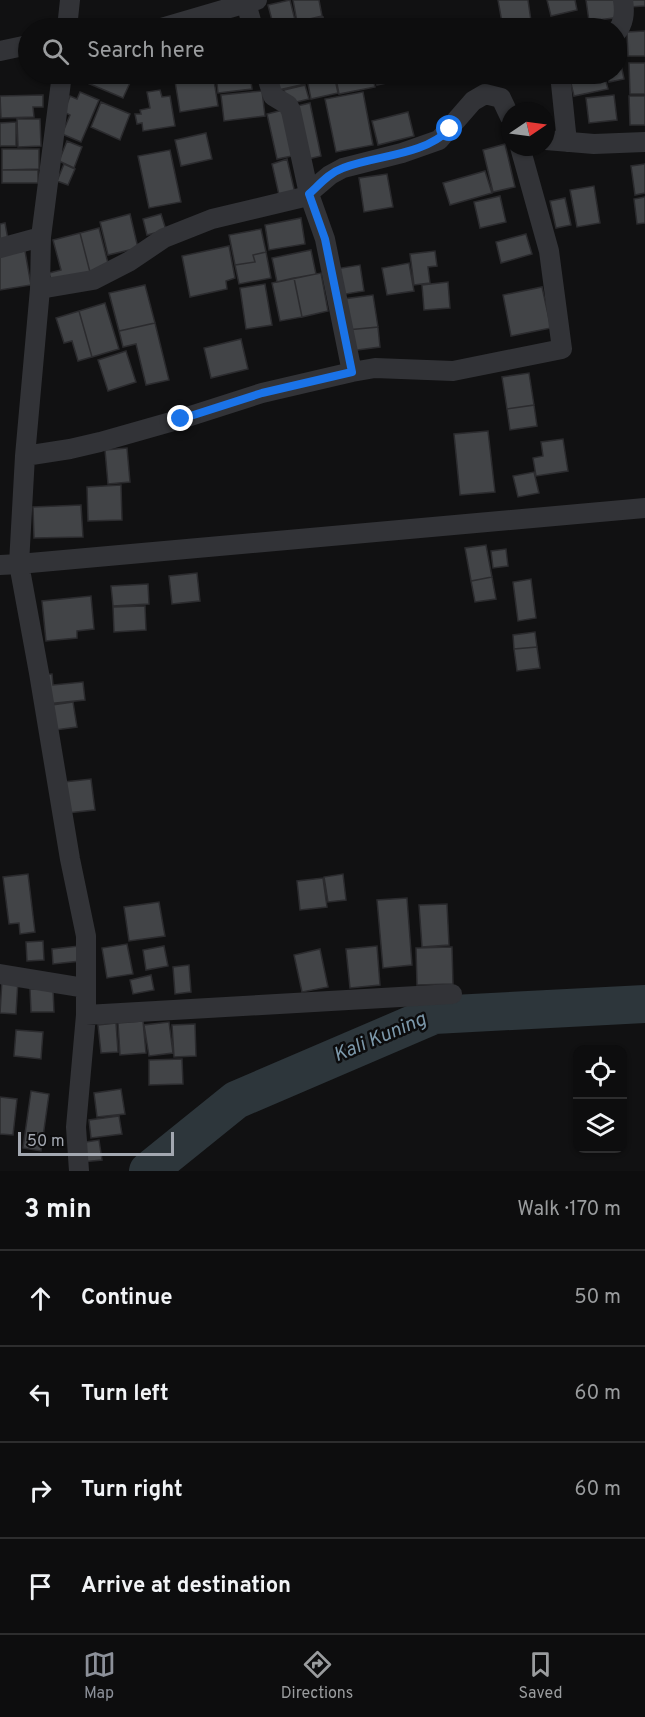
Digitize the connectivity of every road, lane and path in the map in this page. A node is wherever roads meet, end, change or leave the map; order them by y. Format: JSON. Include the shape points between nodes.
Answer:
{"nodes":[{"id":1,"x":70,"y":0,"type":"edge"},
{"id":2,"x":623,"y":0,"type":"edge"},
{"id":3,"x":251,"y":1,"type":"edge"},
{"id":4,"x":68,"y":18,"type":"edge"},
{"id":5,"x":194,"y":18,"type":"edge"},
{"id":6,"x":253,"y":18,"type":"edge"},
{"id":7,"x":624,"y":18,"type":"edge"},
{"id":8,"x":18,"y":47,"type":"edge"},
{"id":9,"x":0,"y":51,"type":"edge"},
{"id":10,"x":61,"y":84,"type":"edge"},
{"id":11,"x":269,"y":84,"type":"edge"},
{"id":12,"x":561,"y":84,"type":"edge"},
{"id":13,"x":503,"y":102,"type":"edge"},
{"id":14,"x":555,"y":141,"type":"edge"},
{"id":15,"x":567,"y":142,"type":"junction"},
{"id":16,"x":645,"y":142,"type":"edge"},
{"id":17,"x":523,"y":156,"type":"edge"},
{"id":18,"x":309,"y":194,"type":"junction"},
{"id":19,"x":41,"y":237,"type":"junction"},
{"id":20,"x":0,"y":248,"type":"edge"},
{"id":21,"x":40,"y":289,"type":"junction"},
{"id":22,"x":352,"y":372,"type":"junction"},
{"id":23,"x":25,"y":456,"type":"junction"},
{"id":24,"x":645,"y":508,"type":"edge"},
{"id":25,"x":9,"y":565,"type":"edge"},
{"id":26,"x":0,"y":974,"type":"edge"},
{"id":27,"x":86,"y":988,"type":"junction"},
{"id":28,"x":452,"y":994,"type":"dead end"},
{"id":29,"x":86,"y":1016,"type":"junction"},
{"id":30,"x":79,"y":1171,"type":"edge"}],
"edges":[{"from":1,"to":4,"type":"street"},
{"from":2,"to":7,"type":"street"},
{"from":3,"to":5,"type":"street"},
{"from":3,"to":6,"type":"street"},
{"from":8,"to":9,"type":"street"},
{"from":10,"to":19,"type":"street"},
{"from":11,"to":18,"type":"street","via":[[273,96],[291,111]]},
{"from":12,"to":15,"type":"street"},
{"from":13,"to":18,"type":"street","via":[[485,94],[473,101],[439,140],[342,168]]},
{"from":14,"to":15,"type":"street"},
{"from":15,"to":16,"type":"street"},
{"from":17,"to":22,"type":"street","via":[[549,251],[562,349],[453,372],[375,368]]},
{"from":18,"to":21,"type":"street","via":[[213,219],[164,238],[93,280]]},
{"from":18,"to":22,"type":"street","via":[[325,239]]},
{"from":19,"to":20,"type":"street"},
{"from":19,"to":21,"type":"street"},
{"from":21,"to":23,"type":"street"},
{"from":22,"to":23,"type":"street","via":[[262,393],[100,442]]},
{"from":23,"to":25,"type":"street"},
{"from":24,"to":25,"type":"street"},
{"from":25,"to":27,"type":"street","via":[[39,673],[86,936]]},
{"from":26,"to":27,"type":"street"},
{"from":27,"to":29,"type":"street"},
{"from":28,"to":29,"type":"street"},
{"from":29,"to":30,"type":"street","via":[[76,1127]]}]}
